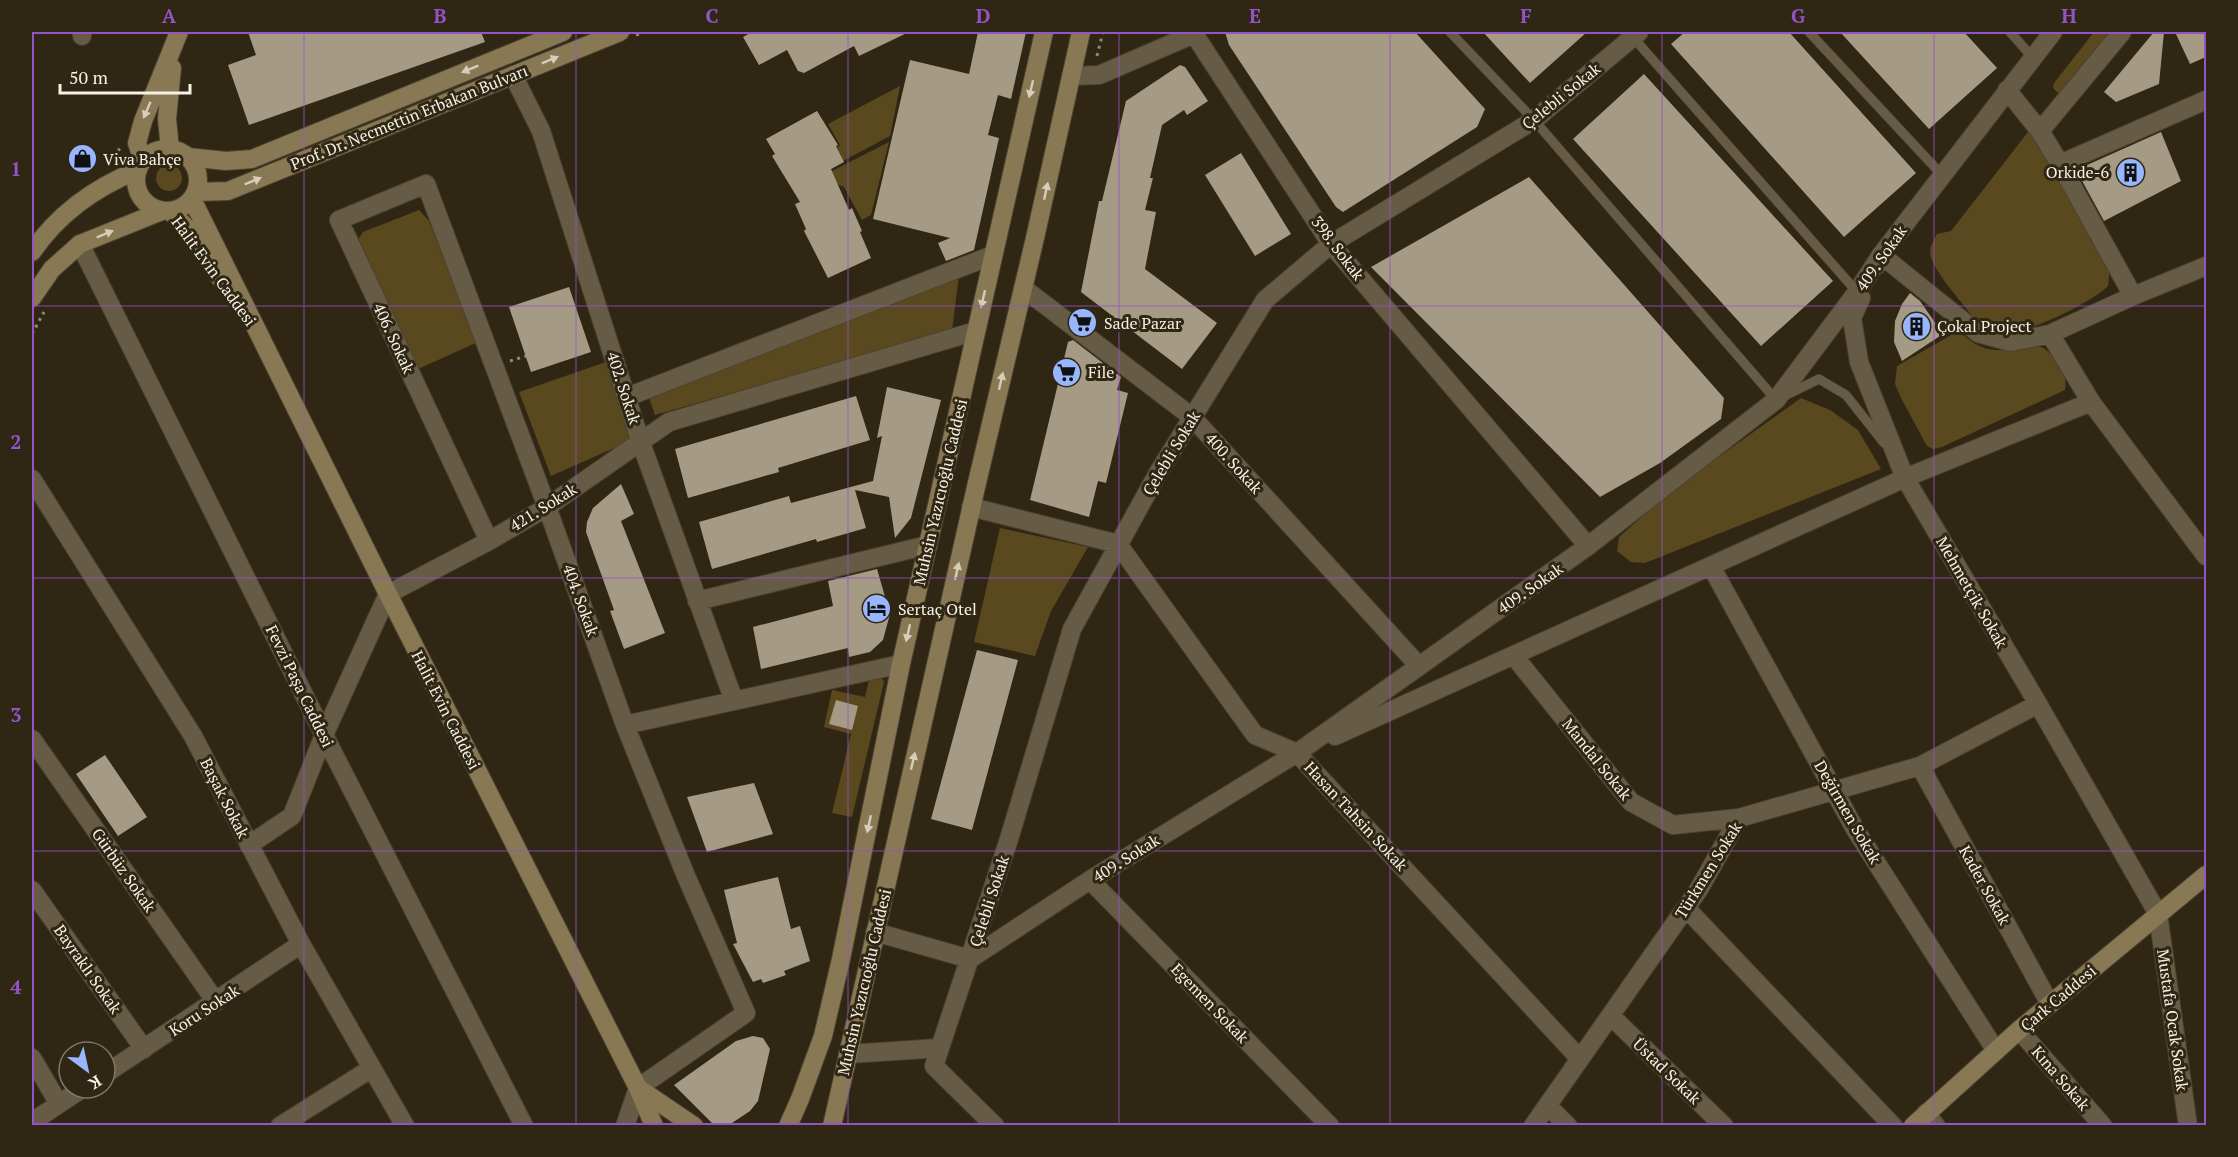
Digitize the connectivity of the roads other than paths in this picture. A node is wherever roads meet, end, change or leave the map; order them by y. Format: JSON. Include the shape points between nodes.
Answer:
{"nodes":[{"id":1,"x":563,"y":32,"type":"edge"},
{"id":2,"x":620,"y":32,"type":"edge"},
{"id":3,"x":1044,"y":32,"type":"edge"},
{"id":4,"x":1081,"y":32,"type":"edge"},
{"id":5,"x":1450,"y":32,"type":"edge"},
{"id":6,"x":1809,"y":32,"type":"edge"},
{"id":7,"x":2010,"y":32,"type":"edge"},
{"id":8,"x":2053,"y":32,"type":"edge"},
{"id":9,"x":2122,"y":32,"type":"edge"},
{"id":10,"x":1195,"y":33,"type":"edge"},
{"id":11,"x":1633,"y":33,"type":"edge"},
{"id":12,"x":178,"y":34,"type":"edge"},
{"id":13,"x":2032,"y":58,"type":"junction"},
{"id":14,"x":513,"y":75,"type":"junction"},
{"id":15,"x":1071,"y":76,"type":"junction"},
{"id":16,"x":2007,"y":90,"type":"junction"},
{"id":17,"x":2206,"y":99,"type":"edge"},
{"id":18,"x":1534,"y":120,"type":"junction"},
{"id":19,"x":2040,"y":131,"type":"junction"},
{"id":20,"x":170,"y":149,"type":"junction"},
{"id":21,"x":188,"y":157,"type":"junction"},
{"id":22,"x":2060,"y":164,"type":"junction"},
{"id":23,"x":141,"y":165,"type":"junction"},
{"id":24,"x":1942,"y":176,"type":"junction"},
{"id":25,"x":426,"y":184,"type":"joint"},
{"id":26,"x":194,"y":195,"type":"junction"},
{"id":27,"x":166,"y":211,"type":"junction"},
{"id":28,"x":1330,"y":243,"type":"junction"},
{"id":29,"x":80,"y":244,"type":"junction"},
{"id":30,"x":32,"y":252,"type":"edge"},
{"id":31,"x":993,"y":255,"type":"junction"},
{"id":32,"x":1881,"y":255,"type":"junction"},
{"id":33,"x":2206,"y":266,"type":"edge"},
{"id":34,"x":1023,"y":288,"type":"junction"},
{"id":35,"x":1857,"y":292,"type":"junction"},
{"id":36,"x":2133,"y":296,"type":"junction"},
{"id":37,"x":32,"y":298,"type":"edge"},
{"id":38,"x":976,"y":331,"type":"junction"},
{"id":39,"x":257,"y":332,"type":"junction"},
{"id":40,"x":2050,"y":334,"type":"junction"},
{"id":41,"x":627,"y":397,"type":"junction"},
{"id":42,"x":1776,"y":400,"type":"junction"},
{"id":43,"x":2091,"y":402,"type":"junction"},
{"id":44,"x":1192,"y":417,"type":"junction"},
{"id":45,"x":642,"y":443,"type":"junction"},
{"id":46,"x":1905,"y":478,"type":"junction"},
{"id":47,"x":32,"y":479,"type":"edge"},
{"id":48,"x":548,"y":507,"type":"junction"},
{"id":49,"x":971,"y":507,"type":"junction"},
{"id":50,"x":489,"y":541,"type":"junction"},
{"id":51,"x":1118,"y":544,"type":"junction"},
{"id":52,"x":928,"y":545,"type":"junction"},
{"id":53,"x":1588,"y":546,"type":"junction"},
{"id":54,"x":2206,"y":556,"type":"edge"},
{"id":55,"x":1711,"y":566,"type":"junction"},
{"id":56,"x":388,"y":594,"type":"junction"},
{"id":57,"x":697,"y":601,"type":"junction"},
{"id":58,"x":1514,"y":656,"type":"junction"},
{"id":59,"x":901,"y":664,"type":"junction"},
{"id":60,"x":1419,"y":666,"type":"junction"},
{"id":61,"x":734,"y":701,"type":"junction"},
{"id":62,"x":2038,"y":704,"type":"junction"},
{"id":63,"x":625,"y":725,"type":"junction"},
{"id":64,"x":324,"y":735,"type":"junction"},
{"id":65,"x":32,"y":739,"type":"edge"},
{"id":66,"x":1297,"y":753,"type":"junction"},
{"id":67,"x":1920,"y":766,"type":"junction"},
{"id":68,"x":1834,"y":791,"type":"junction"},
{"id":69,"x":1739,"y":818,"type":"junction"},
{"id":70,"x":249,"y":845,"type":"junction"},
{"id":71,"x":2206,"y":875,"type":"edge"},
{"id":72,"x":1090,"y":880,"type":"junction"},
{"id":73,"x":32,"y":890,"type":"edge"},
{"id":74,"x":1686,"y":908,"type":"junction"},
{"id":75,"x":2158,"y":914,"type":"junction"},
{"id":76,"x":875,"y":932,"type":"junction"},
{"id":77,"x":301,"y":944,"type":"junction"},
{"id":78,"x":970,"y":959,"type":"junction"},
{"id":79,"x":216,"y":1002,"type":"junction"},
{"id":80,"x":2050,"y":1004,"type":"junction"},
{"id":81,"x":1611,"y":1016,"type":"junction"},
{"id":82,"x":2019,"y":1030,"type":"junction"},
{"id":83,"x":940,"y":1048,"type":"junction"},
{"id":84,"x":144,"y":1049,"type":"junction"},
{"id":85,"x":1996,"y":1051,"type":"junction"},
{"id":86,"x":848,"y":1054,"type":"junction"},
{"id":87,"x":32,"y":1058,"type":"edge"},
{"id":88,"x":1580,"y":1059,"type":"junction"},
{"id":89,"x":117,"y":1066,"type":"edge"},
{"id":90,"x":372,"y":1068,"type":"junction"},
{"id":91,"x":638,"y":1088,"type":"junction"},
{"id":92,"x":65,"y":1100,"type":"edge"},
{"id":93,"x":59,"y":1104,"type":"junction"},
{"id":94,"x":1548,"y":1106,"type":"junction"},
{"id":95,"x":1925,"y":1121,"type":"edge"},
{"id":96,"x":32,"y":1122,"type":"edge"},
{"id":97,"x":280,"y":1125,"type":"edge"},
{"id":98,"x":405,"y":1125,"type":"edge"},
{"id":99,"x":524,"y":1125,"type":"edge"},
{"id":100,"x":625,"y":1125,"type":"edge"},
{"id":101,"x":654,"y":1125,"type":"edge"},
{"id":102,"x":694,"y":1125,"type":"edge"},
{"id":103,"x":788,"y":1125,"type":"edge"},
{"id":104,"x":832,"y":1125,"type":"edge"},
{"id":105,"x":995,"y":1125,"type":"edge"},
{"id":106,"x":1330,"y":1125,"type":"edge"},
{"id":107,"x":1533,"y":1125,"type":"edge"},
{"id":108,"x":1568,"y":1125,"type":"edge"},
{"id":109,"x":1724,"y":1125,"type":"edge"},
{"id":110,"x":1893,"y":1125,"type":"edge"},
{"id":111,"x":2103,"y":1125,"type":"edge"},
{"id":112,"x":2188,"y":1125,"type":"edge"}],
"edges":[{"from":1,"to":21,"type":"main road","name":"Prof. Dr. Necmettin Erbakan Bulvarı","one_way":true,"via":[[252,159]]},
{"from":14,"to":2,"type":"main road","name":"Prof. Dr. Necmettin Erbakan Bulvarı","one_way":true},
{"from":3,"to":31,"type":"main road","name":"Muhsin Yazıcıoğlu Caddesi","one_way":true},
{"from":4,"to":15,"type":"main road","name":"Muhsin Yazıcıoğlu Caddesi"},
{"from":5,"to":18,"type":"lane"},
{"from":6,"to":24,"type":"lane"},
{"from":7,"to":13,"type":"lane"},
{"from":8,"to":13,"type":"street","name":"409. Sokak"},
{"from":9,"to":19,"type":"street"},
{"from":10,"to":15,"type":"street","name":"398. Sokak","via":[[1099,75]]},
{"from":10,"to":28,"type":"street","name":"398. Sokak"},
{"from":11,"to":18,"type":"street","name":"Çelebli Sokak"},
{"from":11,"to":35,"type":"lane"},
{"from":12,"to":20,"type":"main road","via":[[169,87]]},
{"from":12,"to":23,"type":"main road","one_way":true,"via":[[142,125],[137,143]]},
{"from":13,"to":16,"type":"street","name":"409. Sokak"},
{"from":26,"to":14,"type":"main road","name":"Prof. Dr. Necmettin Erbakan Bulvarı","one_way":true,"via":[[228,191]]},
{"from":14,"to":41,"type":"street","name":"402. Sokak","via":[[541,131]]},
{"from":34,"to":15,"type":"main road","name":"Muhsin Yazıcıoğlu Caddesi","one_way":true},
{"from":16,"to":19,"type":"street"},
{"from":16,"to":24,"type":"street","name":"409. Sokak"},
{"from":17,"to":22,"type":"street"},
{"from":18,"to":28,"type":"street","name":"Çelebli Sokak"},
{"from":18,"to":42,"type":"lane"},
{"from":19,"to":22,"type":"street"},
{"from":20,"to":21,"type":"main road"},
{"from":20,"to":23,"type":"main road","via":[[155,152]]},
{"from":21,"to":26,"type":"main road","via":[[198,173]]},
{"from":22,"to":36,"type":"street"},
{"from":23,"to":27,"type":"main road","via":[[136,181],[138,191],[152,207]]},
{"from":23,"to":30,"type":"main road","via":[[74,206],[45,233]]},
{"from":24,"to":32,"type":"street","name":"409. Sokak"},
{"from":25,"to":48,"type":"street","name":"404. Sokak"},
{"from":25,"to":50,"type":"street","name":"406. Sokak","via":[[339,220]]},
{"from":26,"to":27,"type":"main road","via":[[179,209]]},
{"from":26,"to":39,"type":"main road","name":"Halit Evin Caddesi"},
{"from":29,"to":27,"type":"main road","one_way":true},
{"from":27,"to":39,"type":"main road","name":"Halit Evin Caddesi","via":[[187,228]]},
{"from":28,"to":44,"type":"street","name":"Çelebli Sokak","via":[[1265,300]]},
{"from":28,"to":53,"type":"street","name":"398. Sokak"},
{"from":29,"to":37,"type":"main road","via":[[52,269]]},
{"from":29,"to":64,"type":"street","name":"Fevzi Paşa Caddesi"},
{"from":31,"to":38,"type":"main road","name":"Muhsin Yazıcıoğlu Caddesi","one_way":true},
{"from":31,"to":41,"type":"street"},
{"from":32,"to":35,"type":"street","name":"409. Sokak"},
{"from":32,"to":40,"type":"street","via":[[1978,333],[2011,342]]},
{"from":32,"to":46,"type":"street","name":"Mehmetçik Sokak","via":[[1852,318],[1859,362]]},
{"from":33,"to":36,"type":"street"},
{"from":34,"to":44,"type":"street","name":"400. Sokak"},
{"from":49,"to":34,"type":"main road","name":"Muhsin Yazıcıoğlu Caddesi","one_way":true},
{"from":35,"to":42,"type":"street","name":"409. Sokak"},
{"from":36,"to":40,"type":"street"},
{"from":38,"to":45,"type":"street","name":"421. Sokak","via":[[669,422]]},
{"from":38,"to":52,"type":"main road","name":"Muhsin Yazıcıoğlu Caddesi"},
{"from":39,"to":56,"type":"main road","name":"Halit Evin Caddesi"},
{"from":40,"to":43,"type":"street"},
{"from":41,"to":45,"type":"street","name":"402. Sokak"},
{"from":42,"to":46,"type":"lane","via":[[1819,379],[1846,395],[1877,431]]},
{"from":42,"to":53,"type":"street","name":"409. Sokak"},
{"from":43,"to":46,"type":"street"},
{"from":43,"to":54,"type":"street"},
{"from":44,"to":51,"type":"street","name":"Çelebli Sokak"},
{"from":44,"to":60,"type":"street","name":"400. Sokak"},
{"from":45,"to":48,"type":"street","name":"421. Sokak"},
{"from":45,"to":57,"type":"street","name":"402. Sokak"},
{"from":46,"to":55,"type":"street"},
{"from":46,"to":62,"type":"street","name":"Mehmetçik Sokak"},
{"from":47,"to":70,"type":"street","name":"Başak Sokak","via":[[193,736]]},
{"from":48,"to":50,"type":"street","name":"421. Sokak"},
{"from":48,"to":63,"type":"street","name":"404. Sokak"},
{"from":49,"to":51,"type":"street"},
{"from":76,"to":49,"type":"main road","name":"Muhsin Yazıcıoğlu Caddesi","one_way":true},
{"from":50,"to":56,"type":"street","name":"421. Sokak"},
{"from":51,"to":66,"type":"street","name":"Hasan Tahsin Sokak","via":[[1255,735]]},
{"from":51,"to":78,"type":"street","name":"Çelebli Sokak","via":[[1072,628]]},
{"from":52,"to":57,"type":"street"},
{"from":52,"to":59,"type":"main road","name":"Muhsin Yazıcıoğlu Caddesi","one_way":true},
{"from":53,"to":60,"type":"street","name":"409. Sokak"},
{"from":55,"to":58,"type":"street"},
{"from":55,"to":68,"type":"street","name":"Değirmen Sokak"},
{"from":56,"to":64,"type":"street"},
{"from":56,"to":91,"type":"main road","name":"Halit Evin Caddesi"},
{"from":57,"to":61,"type":"street","name":"402. Sokak"},
{"from":58,"to":66,"type":"street"},
{"from":58,"to":69,"type":"street","name":"Mandal Sokak","via":[[1631,802],[1673,825]]},
{"from":59,"to":61,"type":"street"},
{"from":59,"to":103,"type":"main road","name":"Muhsin Yazıcıoğlu Caddesi","one_way":true,"via":[[823,1036]]},
{"from":60,"to":66,"type":"street","name":"409. Sokak"},
{"from":61,"to":63,"type":"street"},
{"from":62,"to":67,"type":"street","name":"Türkmen Sokak"},
{"from":62,"to":75,"type":"street","name":"Mehmetçik Sokak"},
{"from":63,"to":91,"type":"street","name":"404. Sokak","via":[[746,1013]]},
{"from":64,"to":70,"type":"street","via":[[292,816]]},
{"from":64,"to":99,"type":"street","name":"Fevzi Paşa Caddesi"},
{"from":65,"to":79,"type":"street","name":"Gürbüz Sokak"},
{"from":66,"to":72,"type":"street","name":"409. Sokak"},
{"from":66,"to":88,"type":"street","name":"Hasan Tahsin Sokak"},
{"from":67,"to":68,"type":"street","name":"Türkmen Sokak"},
{"from":67,"to":80,"type":"street","name":"Kader Sokak"},
{"from":68,"to":69,"type":"street","name":"Türkmen Sokak"},
{"from":68,"to":85,"type":"street","name":"Değirmen Sokak"},
{"from":69,"to":74,"type":"street","name":"Türkmen Sokak"},
{"from":70,"to":77,"type":"street","name":"Başak Sokak"},
{"from":71,"to":75,"type":"main road","name":"Çark Caddesi"},
{"from":72,"to":78,"type":"street","name":"409. Sokak"},
{"from":72,"to":106,"type":"street","name":"Egemen Sokak"},
{"from":73,"to":84,"type":"street","name":"Bayraklı Sokak"},
{"from":74,"to":81,"type":"street","name":"Türkmen Sokak"},
{"from":74,"to":110,"type":"street"},
{"from":75,"to":80,"type":"main road","name":"Çark Caddesi"},
{"from":75,"to":112,"type":"street","name":"Mustafa Ocak Sokak"},
{"from":76,"to":78,"type":"street"},
{"from":76,"to":86,"type":"main road","name":"Muhsin Yazıcıoğlu Caddesi"},
{"from":77,"to":79,"type":"street","name":"Koru Sokak"},
{"from":77,"to":90,"type":"street","name":"Başak Sokak"},
{"from":78,"to":83,"type":"street","name":"Çelebli Sokak"},
{"from":79,"to":84,"type":"street","name":"Koru Sokak"},
{"from":80,"to":82,"type":"main road","name":"Çark Caddesi"},
{"from":81,"to":88,"type":"street","name":"Türkmen Sokak"},
{"from":81,"to":109,"type":"street","name":"Üstad Sokak"},
{"from":82,"to":85,"type":"main road","name":"Çark Caddesi"},
{"from":82,"to":111,"type":"street","name":"Kına Sokak"},
{"from":83,"to":86,"type":"street"},
{"from":83,"to":105,"type":"street","via":[[934,1066]]},
{"from":84,"to":89,"type":"street","name":"Koru Sokak"},
{"from":85,"to":95,"type":"main road","name":"Çark Caddesi"},
{"from":86,"to":104,"type":"main road","name":"Muhsin Yazıcıoğlu Caddesi"},
{"from":87,"to":93,"type":"street"},
{"from":88,"to":94,"type":"street","name":"Türkmen Sokak"},
{"from":90,"to":97,"type":"street"},
{"from":90,"to":98,"type":"street","name":"Başak Sokak"},
{"from":91,"to":100,"type":"street"},
{"from":91,"to":101,"type":"main road","name":"Halit Evin Caddesi"},
{"from":91,"to":102,"type":"main road","name":"Halit Evin Caddesi"},
{"from":92,"to":93,"type":"street"},
{"from":93,"to":96,"type":"street"},
{"from":94,"to":107,"type":"street","name":"Türkmen Sokak"},
{"from":94,"to":108,"type":"street"}]}
